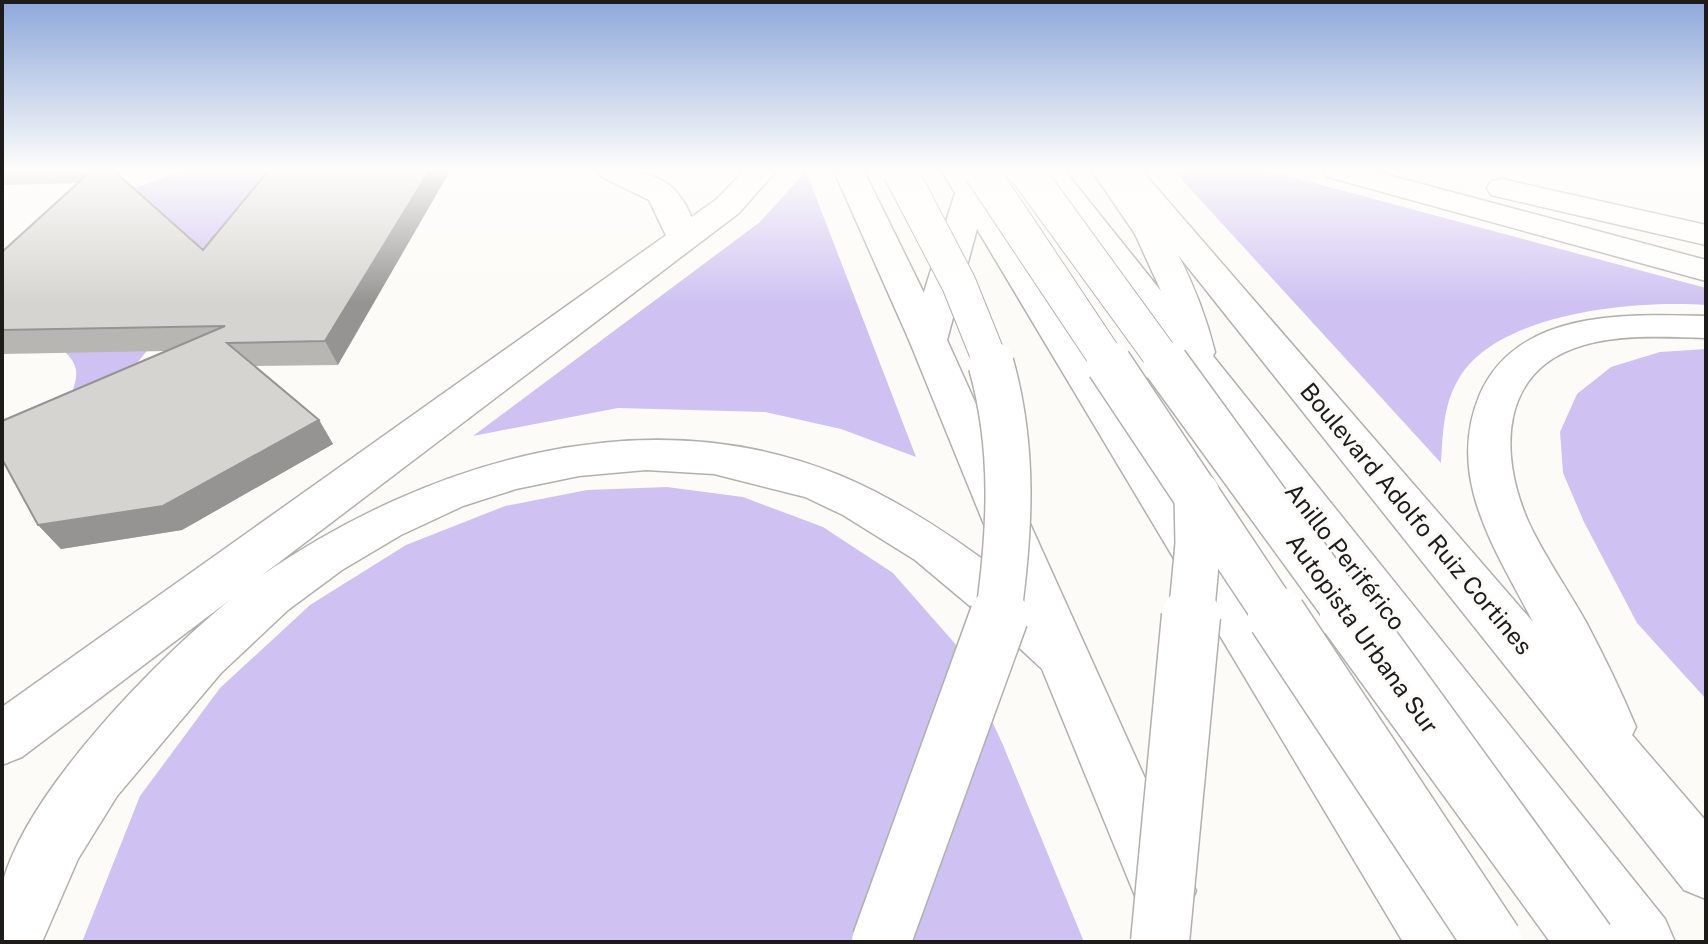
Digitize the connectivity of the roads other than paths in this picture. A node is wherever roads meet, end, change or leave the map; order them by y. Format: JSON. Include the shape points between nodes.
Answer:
{"nodes":[{"id":1,"x":677,"y":215,"type":"edge"},
{"id":2,"x":716,"y":215,"type":"edge"},
{"id":3,"x":870,"y":215,"type":"edge"},
{"id":4,"x":923,"y":215,"type":"edge"},
{"id":5,"x":960,"y":215,"type":"edge"},
{"id":6,"x":993,"y":215,"type":"edge"},
{"id":7,"x":995,"y":215,"type":"edge"},
{"id":8,"x":1058,"y":215,"type":"edge"},
{"id":9,"x":1083,"y":215,"type":"edge"},
{"id":10,"x":1140,"y":215,"type":"edge"},
{"id":11,"x":1163,"y":215,"type":"edge"},
{"id":12,"x":1501,"y":215,"type":"edge"},
{"id":13,"x":1628,"y":215,"type":"edge"},
{"id":14,"x":1706,"y":235,"type":"edge"},
{"id":15,"x":683,"y":239,"type":"junction"},
{"id":16,"x":1706,"y":271,"type":"edge"},
{"id":17,"x":1706,"y":327,"type":"edge"},
{"id":18,"x":928,"y":340,"type":"junction"},
{"id":19,"x":1063,"y":655,"type":"junction"},
{"id":20,"x":2,"y":739,"type":"edge"},
{"id":21,"x":1623,"y":767,"type":"junction"},
{"id":22,"x":1706,"y":868,"type":"edge"},
{"id":23,"x":9,"y":942,"type":"edge"},
{"id":24,"x":881,"y":942,"type":"edge"},
{"id":25,"x":1160,"y":942,"type":"edge"},
{"id":26,"x":1186,"y":942,"type":"edge"},
{"id":27,"x":1440,"y":942,"type":"edge"},
{"id":28,"x":1493,"y":942,"type":"edge"},
{"id":29,"x":1586,"y":942,"type":"edge"},
{"id":30,"x":1642,"y":942,"type":"edge"}],
"edges":[{"from":1,"to":15,"type":"main road"},
{"from":2,"to":15,"type":"main road"},
{"from":3,"to":18,"type":"main road"},
{"from":4,"to":24,"type":"main road","bridge":true,"via":[[959,284],[992,366],[1010,475],[1008,544],[998,621]]},
{"from":5,"to":18,"type":"main road"},
{"from":6,"to":27,"type":"main road"},
{"from":7,"to":28,"type":"main road","bridge":true},
{"from":8,"to":29,"type":"main road","name":"Autopista Urbana Sur","bridge":true},
{"from":9,"to":30,"type":"main road","name":"Anillo Periférico"},
{"from":10,"to":25,"type":"main road","bridge":true,"via":[[1182,292],[1196,355],[1198,544]]},
{"from":11,"to":21,"type":"main road","name":"Boulevard Adolfo Ruiz Cortines"},
{"from":12,"to":16,"type":"main road"},
{"from":13,"to":14,"type":"main road"},
{"from":15,"to":20,"type":"main road"},
{"from":17,"to":21,"type":"main road","via":[[1621,327],[1551,342],[1526,356],[1509,374],[1491,420],[1491,474],[1501,509],[1575,652]]},
{"from":18,"to":19,"type":"main road"},
{"from":19,"to":23,"type":"main road","via":[[934,549],[827,488],[783,472],[722,460],[645,454],[506,475],[367,531],[271,595],[221,638],[123,742],[76,805],[37,874]]},
{"from":19,"to":26,"type":"main road"},
{"from":21,"to":22,"type":"main road","name":"Boulevard Adolfo Ruiz Cortines"}]}
